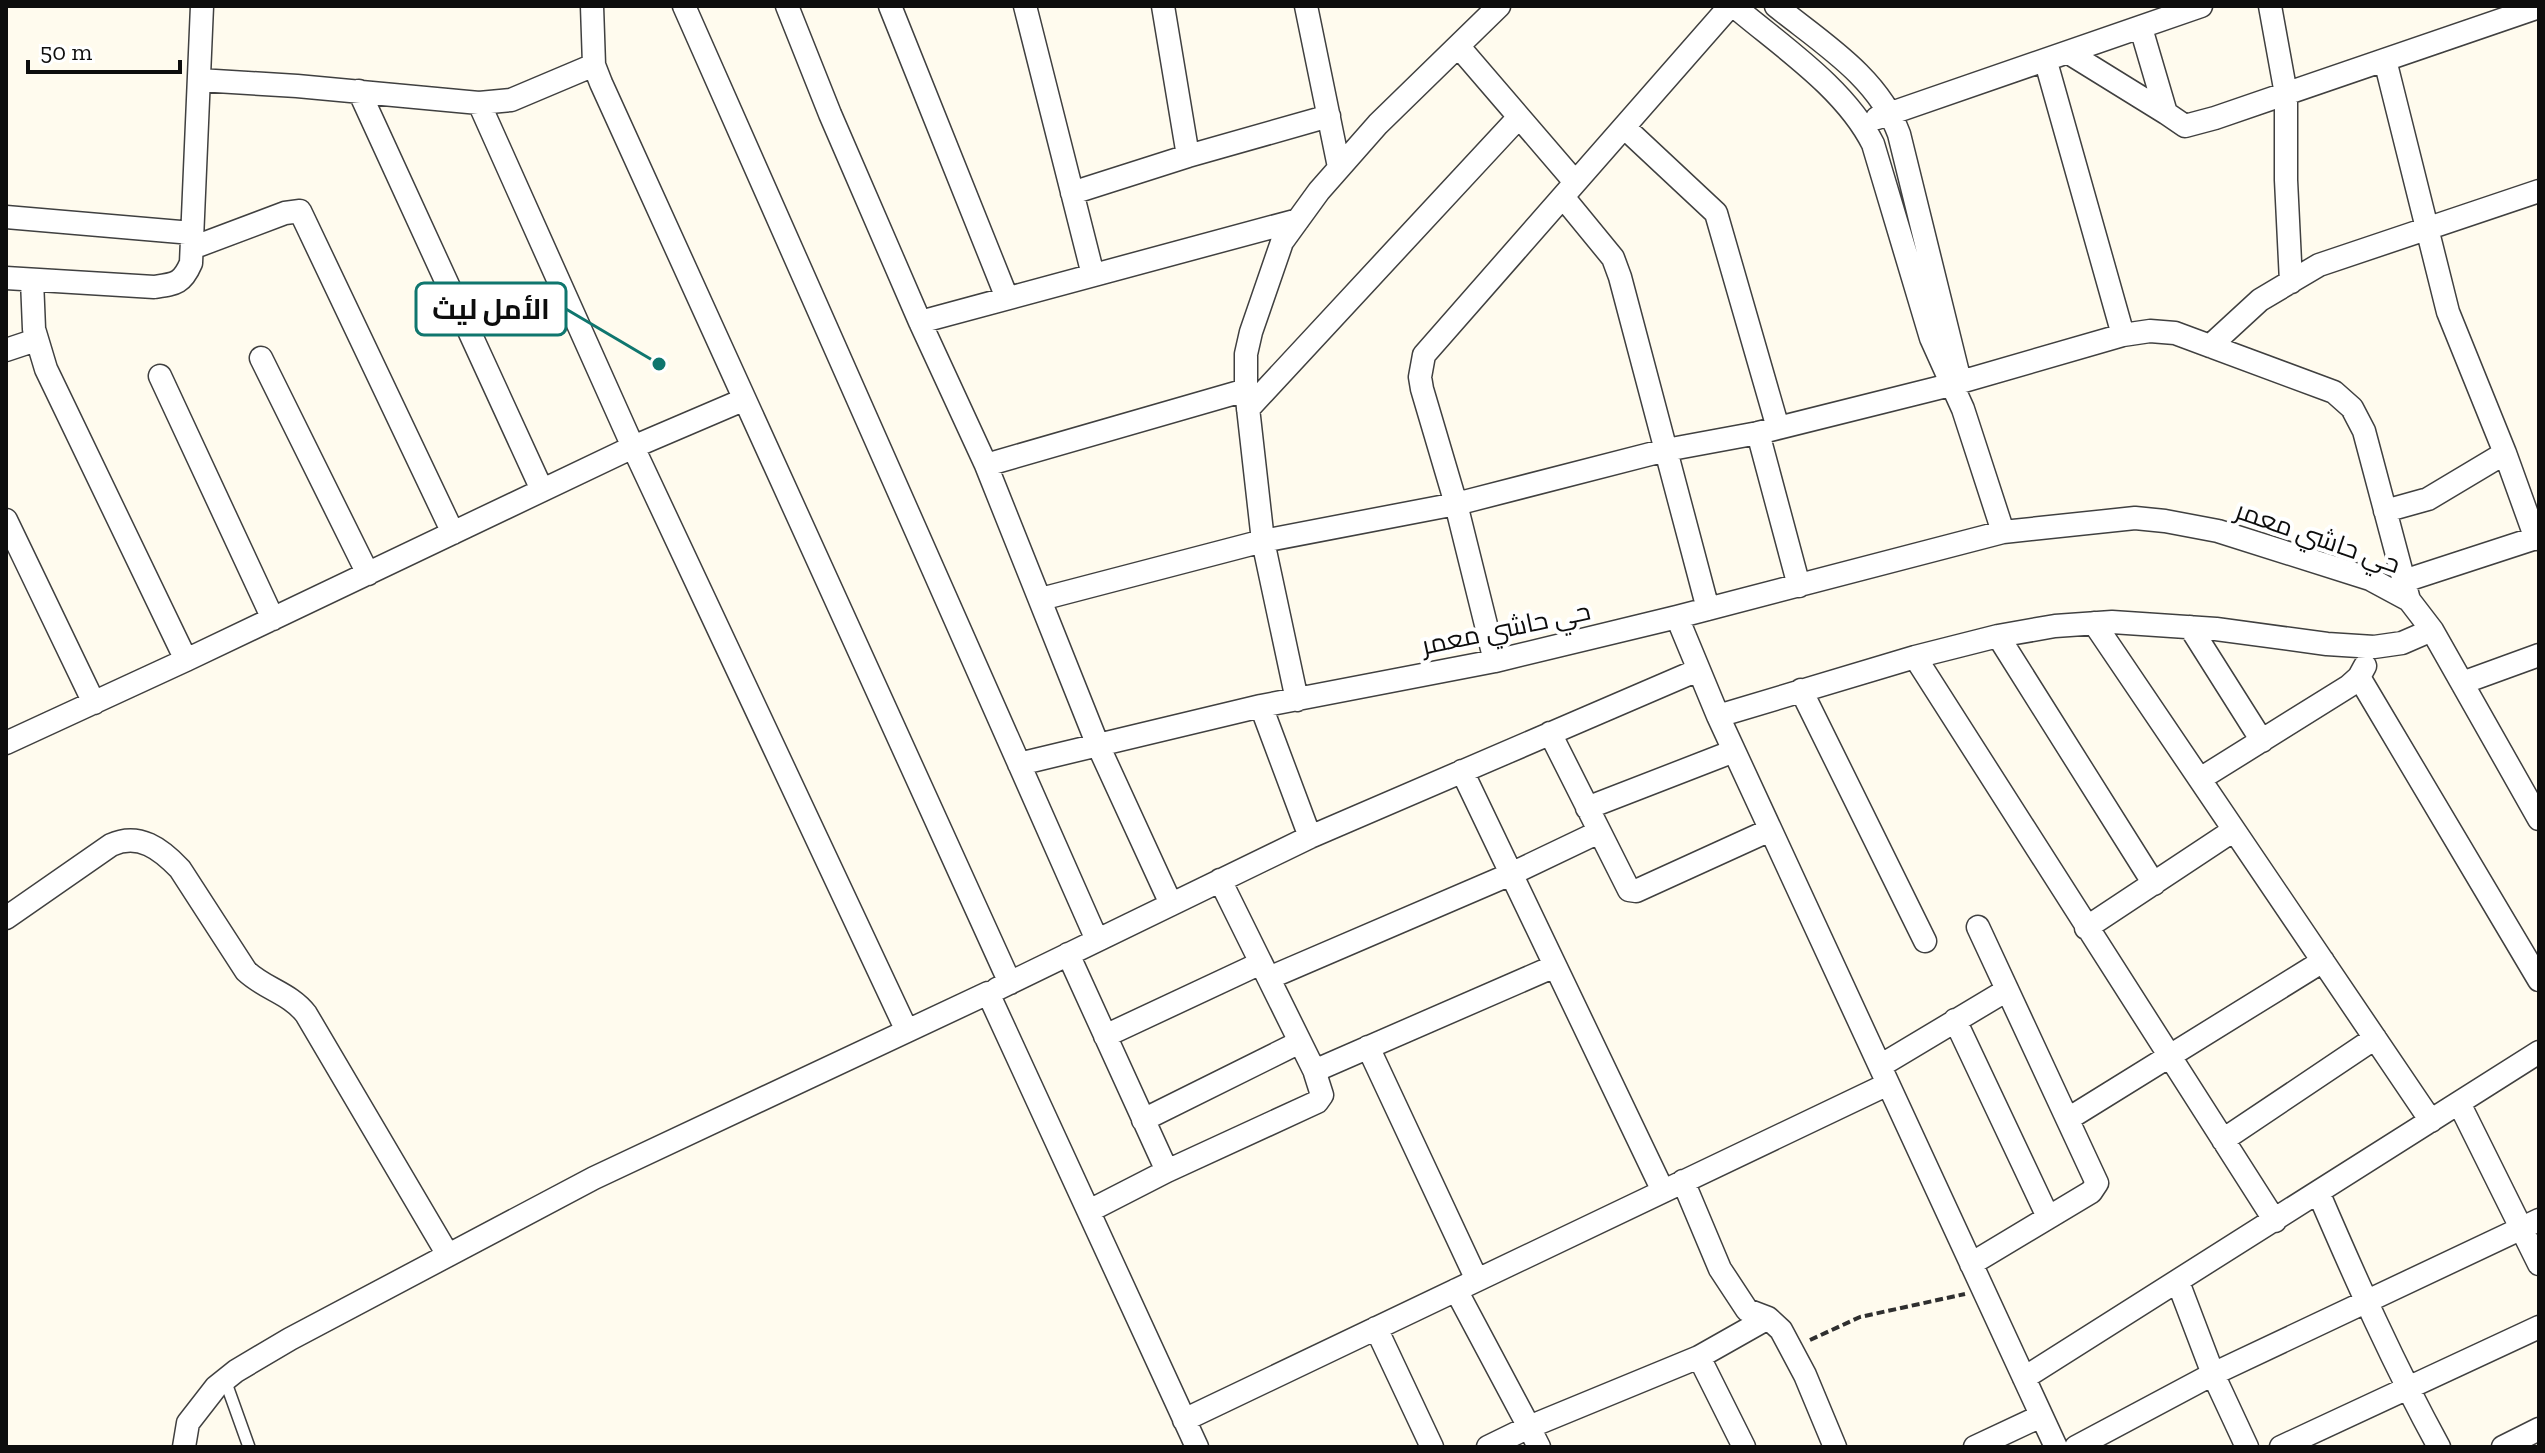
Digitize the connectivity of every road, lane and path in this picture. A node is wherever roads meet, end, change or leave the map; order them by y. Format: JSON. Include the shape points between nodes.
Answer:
{"nodes":[{"id":1,"x":202,"y":6,"type":"edge"},
{"id":2,"x":592,"y":6,"type":"edge"},
{"id":3,"x":684,"y":6,"type":"edge"},
{"id":4,"x":787,"y":6,"type":"edge"},
{"id":5,"x":890,"y":6,"type":"edge"},
{"id":6,"x":1025,"y":6,"type":"edge"},
{"id":7,"x":1163,"y":6,"type":"edge"},
{"id":8,"x":1306,"y":6,"type":"edge"},
{"id":9,"x":1499,"y":6,"type":"edge"},
{"id":10,"x":1732,"y":6,"type":"edge"},
{"id":11,"x":1776,"y":6,"type":"edge"},
{"id":12,"x":2201,"y":6,"type":"edge"},
{"id":13,"x":2270,"y":6,"type":"edge"},
{"id":14,"x":2539,"y":7,"type":"edge"},
{"id":15,"x":2141,"y":28,"type":"junction"},
{"id":16,"x":1459,"y":47,"type":"junction"},
{"id":17,"x":2069,"y":53,"type":"junction"},
{"id":18,"x":2385,"y":60,"type":"junction"},
{"id":19,"x":2046,"y":62,"type":"junction"},
{"id":20,"x":594,"y":65,"type":"junction"},
{"id":21,"x":199,"y":80,"type":"junction"},
{"id":22,"x":359,"y":91,"type":"junction"},
{"id":23,"x":2286,"y":94,"type":"junction"},
{"id":24,"x":479,"y":103,"type":"junction"},
{"id":25,"x":1891,"y":113,"type":"junction"},
{"id":26,"x":2166,"y":113,"type":"junction"},
{"id":27,"x":1329,"y":116,"type":"junction"},
{"id":28,"x":1519,"y":117,"type":"junction"},
{"id":29,"x":1863,"y":124,"type":"junction"},
{"id":30,"x":1624,"y":127,"type":"junction"},
{"id":31,"x":1188,"y":156,"type":"junction"},
{"id":32,"x":1339,"y":167,"type":"junction"},
{"id":33,"x":1569,"y":190,"type":"junction"},
{"id":34,"x":2539,"y":191,"type":"edge"},
{"id":35,"x":1072,"y":193,"type":"junction"},
{"id":36,"x":6,"y":217,"type":"edge"},
{"id":37,"x":1298,"y":220,"type":"junction"},
{"id":38,"x":2428,"y":229,"type":"junction"},
{"id":39,"x":192,"y":240,"type":"junction"},
{"id":40,"x":1093,"y":275,"type":"junction"},
{"id":41,"x":6,"y":278,"type":"edge"},
{"id":42,"x":32,"y":280,"type":"junction"},
{"id":43,"x":2291,"y":282,"type":"junction"},
{"id":44,"x":1007,"y":298,"type":"junction"},
{"id":45,"x":920,"y":322,"type":"junction"},
{"id":46,"x":2123,"y":335,"type":"junction"},
{"id":47,"x":36,"y":340,"type":"junction"},
{"id":48,"x":2210,"y":346,"type":"junction"},
{"id":49,"x":6,"y":350,"type":"edge"},
{"id":50,"x":261,"y":358,"type":"dead end"},
{"id":51,"x":160,"y":376,"type":"dead end"},
{"id":52,"x":1957,"y":389,"type":"junction"},
{"id":53,"x":743,"y":400,"type":"junction"},
{"id":54,"x":1247,"y":400,"type":"junction"},
{"id":55,"x":1768,"y":431,"type":"junction"},
{"id":56,"x":633,"y":447,"type":"junction"},
{"id":57,"x":1666,"y":450,"type":"junction"},
{"id":58,"x":2505,"y":453,"type":"junction"},
{"id":59,"x":986,"y":465,"type":"junction"},
{"id":60,"x":542,"y":490,"type":"junction"},
{"id":61,"x":1456,"y":504,"type":"junction"},
{"id":62,"x":2385,"y":511,"type":"junction"},
{"id":63,"x":6,"y":520,"type":"edge"},
{"id":64,"x":2003,"y":532,"type":"junction"},
{"id":65,"x":453,"y":533,"type":"junction"},
{"id":66,"x":2538,"y":538,"type":"edge"},
{"id":67,"x":1263,"y":541,"type":"junction"},
{"id":68,"x":368,"y":574,"type":"junction"},
{"id":69,"x":1799,"y":586,"type":"junction"},
{"id":70,"x":2406,"y":590,"type":"junction"},
{"id":71,"x":1041,"y":599,"type":"junction"},
{"id":72,"x":1708,"y":609,"type":"junction"},
{"id":73,"x":1677,"y":617,"type":"junction"},
{"id":74,"x":273,"y":619,"type":"junction"},
{"id":75,"x":2094,"y":623,"type":"junction"},
{"id":76,"x":2190,"y":627,"type":"junction"},
{"id":77,"x":2432,"y":630,"type":"junction"},
{"id":78,"x":1998,"y":636,"type":"junction"},
{"id":79,"x":2374,"y":647,"type":"junction"},
{"id":80,"x":2539,"y":655,"type":"edge"},
{"id":81,"x":1915,"y":657,"type":"junction"},
{"id":82,"x":186,"y":660,"type":"junction"},
{"id":83,"x":1495,"y":661,"type":"junction"},
{"id":84,"x":1698,"y":670,"type":"junction"},
{"id":85,"x":2359,"y":677,"type":"junction"},
{"id":86,"x":2462,"y":683,"type":"junction"},
{"id":87,"x":1801,"y":690,"type":"junction"},
{"id":88,"x":1297,"y":700,"type":"junction"},
{"id":89,"x":94,"y":703,"type":"junction"},
{"id":90,"x":1261,"y":706,"type":"junction"},
{"id":91,"x":1718,"y":716,"type":"junction"},
{"id":92,"x":1550,"y":733,"type":"junction"},
{"id":93,"x":2262,"y":741,"type":"junction"},
{"id":94,"x":6,"y":743,"type":"edge"},
{"id":95,"x":1097,"y":743,"type":"junction"},
{"id":96,"x":1734,"y":751,"type":"junction"},
{"id":97,"x":1019,"y":764,"type":"junction"},
{"id":98,"x":1462,"y":771,"type":"junction"},
{"id":99,"x":2200,"y":779,"type":"junction"},
{"id":100,"x":2532,"y":794,"type":"edge"},
{"id":101,"x":1587,"y":808,"type":"junction"},
{"id":102,"x":2539,"y":819,"type":"edge"},
{"id":103,"x":1770,"y":830,"type":"junction"},
{"id":104,"x":2234,"y":830,"type":"junction"},
{"id":105,"x":1599,"y":832,"type":"junction"},
{"id":106,"x":1310,"y":837,"type":"junction"},
{"id":107,"x":1511,"y":874,"type":"junction"},
{"id":108,"x":1220,"y":880,"type":"junction"},
{"id":109,"x":2154,"y":884,"type":"junction"},
{"id":110,"x":1171,"y":904,"type":"junction"},
{"id":111,"x":6,"y":918,"type":"edge"},
{"id":112,"x":1978,"y":927,"type":"dead end"},
{"id":113,"x":2086,"y":928,"type":"junction"},
{"id":114,"x":1097,"y":940,"type":"junction"},
{"id":115,"x":1925,"y":941,"type":"dead end"},
{"id":116,"x":1068,"y":954,"type":"junction"},
{"id":117,"x":2323,"y":961,"type":"junction"},
{"id":118,"x":1555,"y":966,"type":"junction"},
{"id":119,"x":1265,"y":971,"type":"junction"},
{"id":120,"x":2539,"y":980,"type":"edge"},
{"id":121,"x":1010,"y":983,"type":"junction"},
{"id":122,"x":2007,"y":990,"type":"junction"},
{"id":123,"x":988,"y":993,"type":"junction"},
{"id":124,"x":1955,"y":1020,"type":"junction"},
{"id":125,"x":907,"y":1031,"type":"junction"},
{"id":126,"x":1105,"y":1036,"type":"junction"},
{"id":127,"x":2375,"y":1038,"type":"junction"},
{"id":128,"x":1300,"y":1042,"type":"junction"},
{"id":129,"x":1368,"y":1047,"type":"junction"},
{"id":130,"x":2539,"y":1052,"type":"edge"},
{"id":131,"x":2169,"y":1057,"type":"junction"},
{"id":132,"x":1315,"y":1072,"type":"junction"},
{"id":133,"x":1884,"y":1075,"type":"junction"},
{"id":134,"x":2459,"y":1103,"type":"junction"},
{"id":135,"x":2068,"y":1119,"type":"junction"},
{"id":136,"x":1143,"y":1120,"type":"junction"},
{"id":137,"x":2431,"y":1121,"type":"junction"},
{"id":138,"x":2223,"y":1140,"type":"junction"},
{"id":139,"x":1167,"y":1171,"type":"junction"},
{"id":140,"x":1673,"y":1186,"type":"junction"},
{"id":141,"x":2319,"y":1194,"type":"junction"},
{"id":142,"x":1089,"y":1211,"type":"junction"},
{"id":143,"x":2048,"y":1217,"type":"junction"},
{"id":144,"x":2275,"y":1221,"type":"junction"},
{"id":145,"x":2530,"y":1224,"type":"edge"},
{"id":146,"x":448,"y":1255,"type":"junction"},
{"id":147,"x":1971,"y":1264,"type":"junction"},
{"id":148,"x":2539,"y":1264,"type":"edge"},
{"id":149,"x":1477,"y":1280,"type":"junction"},
{"id":150,"x":2178,"y":1282,"type":"junction"},
{"id":151,"x":1456,"y":1290,"type":"junction"},
{"id":152,"x":1983,"y":1290,"type":"junction"},
{"id":153,"x":2366,"y":1303,"type":"junction"},
{"id":154,"x":1768,"y":1318,"type":"junction"},
{"id":155,"x":2539,"y":1327,"type":"edge"},
{"id":156,"x":1376,"y":1328,"type":"junction"},
{"id":157,"x":1791,"y":1349,"type":"junction"},
{"id":158,"x":1699,"y":1357,"type":"junction"},
{"id":159,"x":2213,"y":1374,"type":"junction"},
{"id":160,"x":2024,"y":1378,"type":"junction"},
{"id":161,"x":225,"y":1380,"type":"junction"},
{"id":162,"x":2408,"y":1390,"type":"junction"},
{"id":163,"x":2041,"y":1416,"type":"junction"},
{"id":164,"x":1184,"y":1420,"type":"junction"},
{"id":165,"x":2539,"y":1429,"type":"edge"},
{"id":166,"x":1534,"y":1437,"type":"edge"},
{"id":167,"x":184,"y":1447,"type":"edge"},
{"id":168,"x":249,"y":1447,"type":"edge"},
{"id":169,"x":1197,"y":1447,"type":"edge"},
{"id":170,"x":1432,"y":1447,"type":"edge"},
{"id":171,"x":1488,"y":1447,"type":"edge"},
{"id":172,"x":1744,"y":1447,"type":"edge"},
{"id":173,"x":1835,"y":1447,"type":"edge"},
{"id":174,"x":1975,"y":1447,"type":"edge"},
{"id":175,"x":2056,"y":1447,"type":"edge"},
{"id":176,"x":2076,"y":1447,"type":"edge"},
{"id":177,"x":2247,"y":1447,"type":"edge"},
{"id":178,"x":2281,"y":1447,"type":"edge"},
{"id":179,"x":2439,"y":1447,"type":"edge"},
{"id":180,"x":2503,"y":1447,"type":"edge"}],
"edges":[{"from":1,"to":21,"type":"street"},
{"from":2,"to":20,"type":"street"},
{"from":3,"to":97,"type":"street"},
{"from":4,"to":45,"type":"street"},
{"from":5,"to":44,"type":"street"},
{"from":6,"to":35,"type":"street"},
{"from":7,"to":31,"type":"street"},
{"from":8,"to":27,"type":"street"},
{"from":9,"to":16,"type":"street"},
{"from":10,"to":29,"type":"street","via":[[1833,91]]},
{"from":10,"to":30,"type":"street"},
{"from":11,"to":25,"type":"street","via":[[1863,77]]},
{"from":12,"to":15,"type":"street"},
{"from":13,"to":23,"type":"street"},
{"from":14,"to":18,"type":"street"},
{"from":15,"to":17,"type":"street"},
{"from":15,"to":26,"type":"street"},
{"from":16,"to":28,"type":"street"},
{"from":16,"to":32,"type":"street"},
{"from":17,"to":19,"type":"street"},
{"from":17,"to":26,"type":"street"},
{"from":18,"to":23,"type":"street"},
{"from":18,"to":38,"type":"street"},
{"from":19,"to":25,"type":"street"},
{"from":19,"to":46,"type":"street"},
{"from":20,"to":24,"type":"street","via":[[511,100]]},
{"from":20,"to":53,"type":"street"},
{"from":21,"to":22,"type":"street"},
{"from":21,"to":39,"type":"street"},
{"from":22,"to":24,"type":"street"},
{"from":22,"to":60,"type":"street"},
{"from":23,"to":26,"type":"street","via":[[2185,126]]},
{"from":23,"to":43,"type":"street"},
{"from":24,"to":56,"type":"street"},
{"from":25,"to":29,"type":"street"},
{"from":25,"to":52,"type":"street"},
{"from":27,"to":31,"type":"street"},
{"from":27,"to":32,"type":"street"},
{"from":28,"to":33,"type":"street"},
{"from":28,"to":54,"type":"street"},
{"from":29,"to":52,"type":"street","via":[[1931,338]]},
{"from":30,"to":33,"type":"street"},
{"from":30,"to":55,"type":"street","via":[[1716,213]]},
{"from":31,"to":35,"type":"street"},
{"from":32,"to":37,"type":"street"},
{"from":33,"to":57,"type":"street","via":[[1613,258]]},
{"from":33,"to":61,"type":"street","via":[[1424,355],[1422,389]]},
{"from":34,"to":38,"type":"street"},
{"from":35,"to":40,"type":"street"},
{"from":36,"to":39,"type":"street"},
{"from":37,"to":40,"type":"street"},
{"from":37,"to":54,"type":"street","via":[[1282,242],[1258,307],[1246,354]]},
{"from":38,"to":43,"type":"street","via":[[2319,265]]},
{"from":38,"to":58,"type":"street","via":[[2448,312]]},
{"from":39,"to":42,"type":"street","via":[[186,276],[175,283],[154,287]]},
{"from":39,"to":65,"type":"street","via":[[300,211]]},
{"from":40,"to":44,"type":"street"},
{"from":41,"to":42,"type":"street"},
{"from":42,"to":47,"type":"street"},
{"from":43,"to":48,"type":"street","via":[[2260,300]]},
{"from":44,"to":45,"type":"street"},
{"from":45,"to":59,"type":"street"},
{"from":46,"to":48,"type":"street","via":[[2175,333]]},
{"from":46,"to":52,"type":"street"},
{"from":47,"to":49,"type":"street"},
{"from":47,"to":82,"type":"street"},
{"from":48,"to":62,"type":"street","via":[[2334,392],[2352,408],[2364,431]]},
{"from":50,"to":68,"type":"street"},
{"from":51,"to":74,"type":"street"},
{"from":52,"to":55,"type":"street"},
{"from":52,"to":64,"type":"street"},
{"from":53,"to":56,"type":"street"},
{"from":53,"to":121,"type":"street"},
{"from":54,"to":59,"type":"street"},
{"from":54,"to":67,"type":"street"},
{"from":55,"to":57,"type":"street"},
{"from":55,"to":69,"type":"street"},
{"from":56,"to":60,"type":"street"},
{"from":56,"to":125,"type":"street"},
{"from":57,"to":61,"type":"street"},
{"from":57,"to":72,"type":"street"},
{"from":58,"to":62,"type":"street","via":[[2428,499]]},
{"from":58,"to":66,"type":"street"},
{"from":59,"to":71,"type":"street"},
{"from":60,"to":65,"type":"street"},
{"from":61,"to":67,"type":"street"},
{"from":61,"to":83,"type":"street"},
{"from":62,"to":70,"type":"street"},
{"from":63,"to":89,"type":"street"},
{"from":64,"to":69,"type":"street","name":"حي حاشي معمر"},
{"from":64,"to":70,"type":"street","name":"حي حاشي معمر","via":[[2135,518],[2165,521],[2218,531]]},
{"from":65,"to":68,"type":"street"},
{"from":66,"to":70,"type":"street"},
{"from":67,"to":71,"type":"street"},
{"from":67,"to":88,"type":"street"},
{"from":68,"to":74,"type":"street"},
{"from":69,"to":72,"type":"street","name":"حي حاشي معمر"},
{"from":70,"to":77,"type":"street","name":"حي حاشي معمر"},
{"from":71,"to":95,"type":"street"},
{"from":72,"to":73,"type":"street","name":"حي حاشي معمر"},
{"from":73,"to":83,"type":"street","name":"حي حاشي معمر"},
{"from":73,"to":84,"type":"street"},
{"from":74,"to":82,"type":"street"},
{"from":75,"to":76,"type":"street"},
{"from":75,"to":78,"type":"street"},
{"from":75,"to":99,"type":"street"},
{"from":76,"to":79,"type":"street"},
{"from":76,"to":93,"type":"street"},
{"from":77,"to":79,"type":"street","via":[[2402,643]]},
{"from":77,"to":86,"type":"street","name":"حي حاشي معمر"},
{"from":78,"to":81,"type":"street"},
{"from":78,"to":109,"type":"street"},
{"from":79,"to":85,"type":"street"},
{"from":80,"to":86,"type":"street"},
{"from":81,"to":87,"type":"street"},
{"from":81,"to":113,"type":"street"},
{"from":82,"to":89,"type":"street"},
{"from":83,"to":88,"type":"street","name":"حي حاشي معمر"},
{"from":84,"to":91,"type":"street"},
{"from":84,"to":92,"type":"street"},
{"from":85,"to":93,"type":"street"},
{"from":85,"to":120,"type":"street"},
{"from":86,"to":100,"type":"street","name":"حي حاشي معمر"},
{"from":87,"to":91,"type":"street"},
{"from":87,"to":115,"type":"street"},
{"from":88,"to":90,"type":"street","name":"حي حاشي معمر"},
{"from":89,"to":94,"type":"street"},
{"from":90,"to":95,"type":"street","name":"حي حاشي معمر"},
{"from":90,"to":106,"type":"street"},
{"from":91,"to":96,"type":"street"},
{"from":92,"to":98,"type":"street"},
{"from":92,"to":101,"type":"street"},
{"from":93,"to":99,"type":"street"},
{"from":95,"to":97,"type":"street","name":"حي حاشي معمر"},
{"from":95,"to":110,"type":"street"},
{"from":96,"to":101,"type":"street"},
{"from":96,"to":103,"type":"street"},
{"from":97,"to":114,"type":"street"},
{"from":98,"to":106,"type":"street"},
{"from":98,"to":107,"type":"street"},
{"from":99,"to":104,"type":"street"},
{"from":100,"to":102,"type":"street","name":"حي حاشي معمر"},
{"from":101,"to":105,"type":"street"},
{"from":103,"to":105,"type":"street","via":[[1636,891],[1625,886]]},
{"from":103,"to":133,"type":"street"},
{"from":104,"to":109,"type":"street"},
{"from":104,"to":117,"type":"street"},
{"from":105,"to":107,"type":"street"},
{"from":106,"to":108,"type":"street"},
{"from":107,"to":118,"type":"street"},
{"from":107,"to":119,"type":"street"},
{"from":108,"to":110,"type":"street"},
{"from":108,"to":119,"type":"street"},
{"from":109,"to":113,"type":"street"},
{"from":110,"to":114,"type":"street"},
{"from":111,"to":146,"type":"street","via":[[125,838],[152,845],[169,857],[246,971],[295,1001],[306,1014]]},
{"from":112,"to":122,"type":"street"},
{"from":113,"to":131,"type":"street"},
{"from":114,"to":116,"type":"street"},
{"from":116,"to":121,"type":"street"},
{"from":116,"to":126,"type":"street"},
{"from":117,"to":127,"type":"street"},
{"from":117,"to":131,"type":"street"},
{"from":118,"to":129,"type":"street"},
{"from":118,"to":140,"type":"street"},
{"from":119,"to":126,"type":"street"},
{"from":119,"to":128,"type":"street"},
{"from":121,"to":123,"type":"street"},
{"from":122,"to":124,"type":"street"},
{"from":122,"to":135,"type":"street"},
{"from":123,"to":125,"type":"street"},
{"from":123,"to":142,"type":"street"},
{"from":124,"to":133,"type":"street"},
{"from":124,"to":143,"type":"street"},
{"from":125,"to":146,"type":"street","via":[[594,1178]]},
{"from":126,"to":136,"type":"street"},
{"from":127,"to":137,"type":"street"},
{"from":127,"to":138,"type":"street"},
{"from":128,"to":132,"type":"street"},
{"from":128,"to":136,"type":"street"},
{"from":129,"to":132,"type":"street"},
{"from":129,"to":149,"type":"street"},
{"from":130,"to":134,"type":"street"},
{"from":131,"to":135,"type":"street"},
{"from":131,"to":138,"type":"street"},
{"from":132,"to":139,"type":"street","via":[[1322,1095],[1317,1102]]},
{"from":133,"to":140,"type":"street"},
{"from":133,"to":147,"type":"street"},
{"from":134,"to":137,"type":"street"},
{"from":134,"to":145,"type":"street"},
{"from":135,"to":143,"type":"street","via":[[2097,1183]]},
{"from":136,"to":139,"type":"street"},
{"from":137,"to":141,"type":"street"},
{"from":138,"to":144,"type":"street"},
{"from":139,"to":142,"type":"street"},
{"from":140,"to":149,"type":"street"},
{"from":140,"to":154,"type":"street","via":[[1747,1310]]},
{"from":141,"to":144,"type":"street"},
{"from":141,"to":153,"type":"street"},
{"from":142,"to":164,"type":"street"},
{"from":143,"to":147,"type":"street"},
{"from":144,"to":150,"type":"street"},
{"from":145,"to":148,"type":"street"},
{"from":145,"to":153,"type":"street"},
{"from":146,"to":161,"type":"street"},
{"from":147,"to":152,"type":"street"},
{"from":149,"to":151,"type":"street"},
{"from":150,"to":159,"type":"street"},
{"from":150,"to":160,"type":"street"},
{"from":151,"to":156,"type":"street"},
{"from":151,"to":166,"type":"street"},
{"from":152,"to":157,"type":"path","via":[[1860,1317]]},
{"from":152,"to":160,"type":"street"},
{"from":153,"to":159,"type":"street"},
{"from":153,"to":162,"type":"street"},
{"from":154,"to":157,"type":"street"},
{"from":154,"to":158,"type":"street"},
{"from":155,"to":162,"type":"street"},
{"from":156,"to":164,"type":"street"},
{"from":156,"to":170,"type":"street"},
{"from":157,"to":173,"type":"street"},
{"from":158,"to":166,"type":"street"},
{"from":158,"to":172,"type":"street"},
{"from":159,"to":176,"type":"street"},
{"from":159,"to":177,"type":"street"},
{"from":160,"to":163,"type":"street"},
{"from":161,"to":167,"type":"street","via":[[188,1423]]},
{"from":161,"to":168,"type":"lane"},
{"from":162,"to":178,"type":"street"},
{"from":162,"to":179,"type":"street"},
{"from":163,"to":174,"type":"street"},
{"from":163,"to":175,"type":"street"},
{"from":164,"to":169,"type":"street"},
{"from":165,"to":180,"type":"street"},
{"from":166,"to":171,"type":"street"}]}
